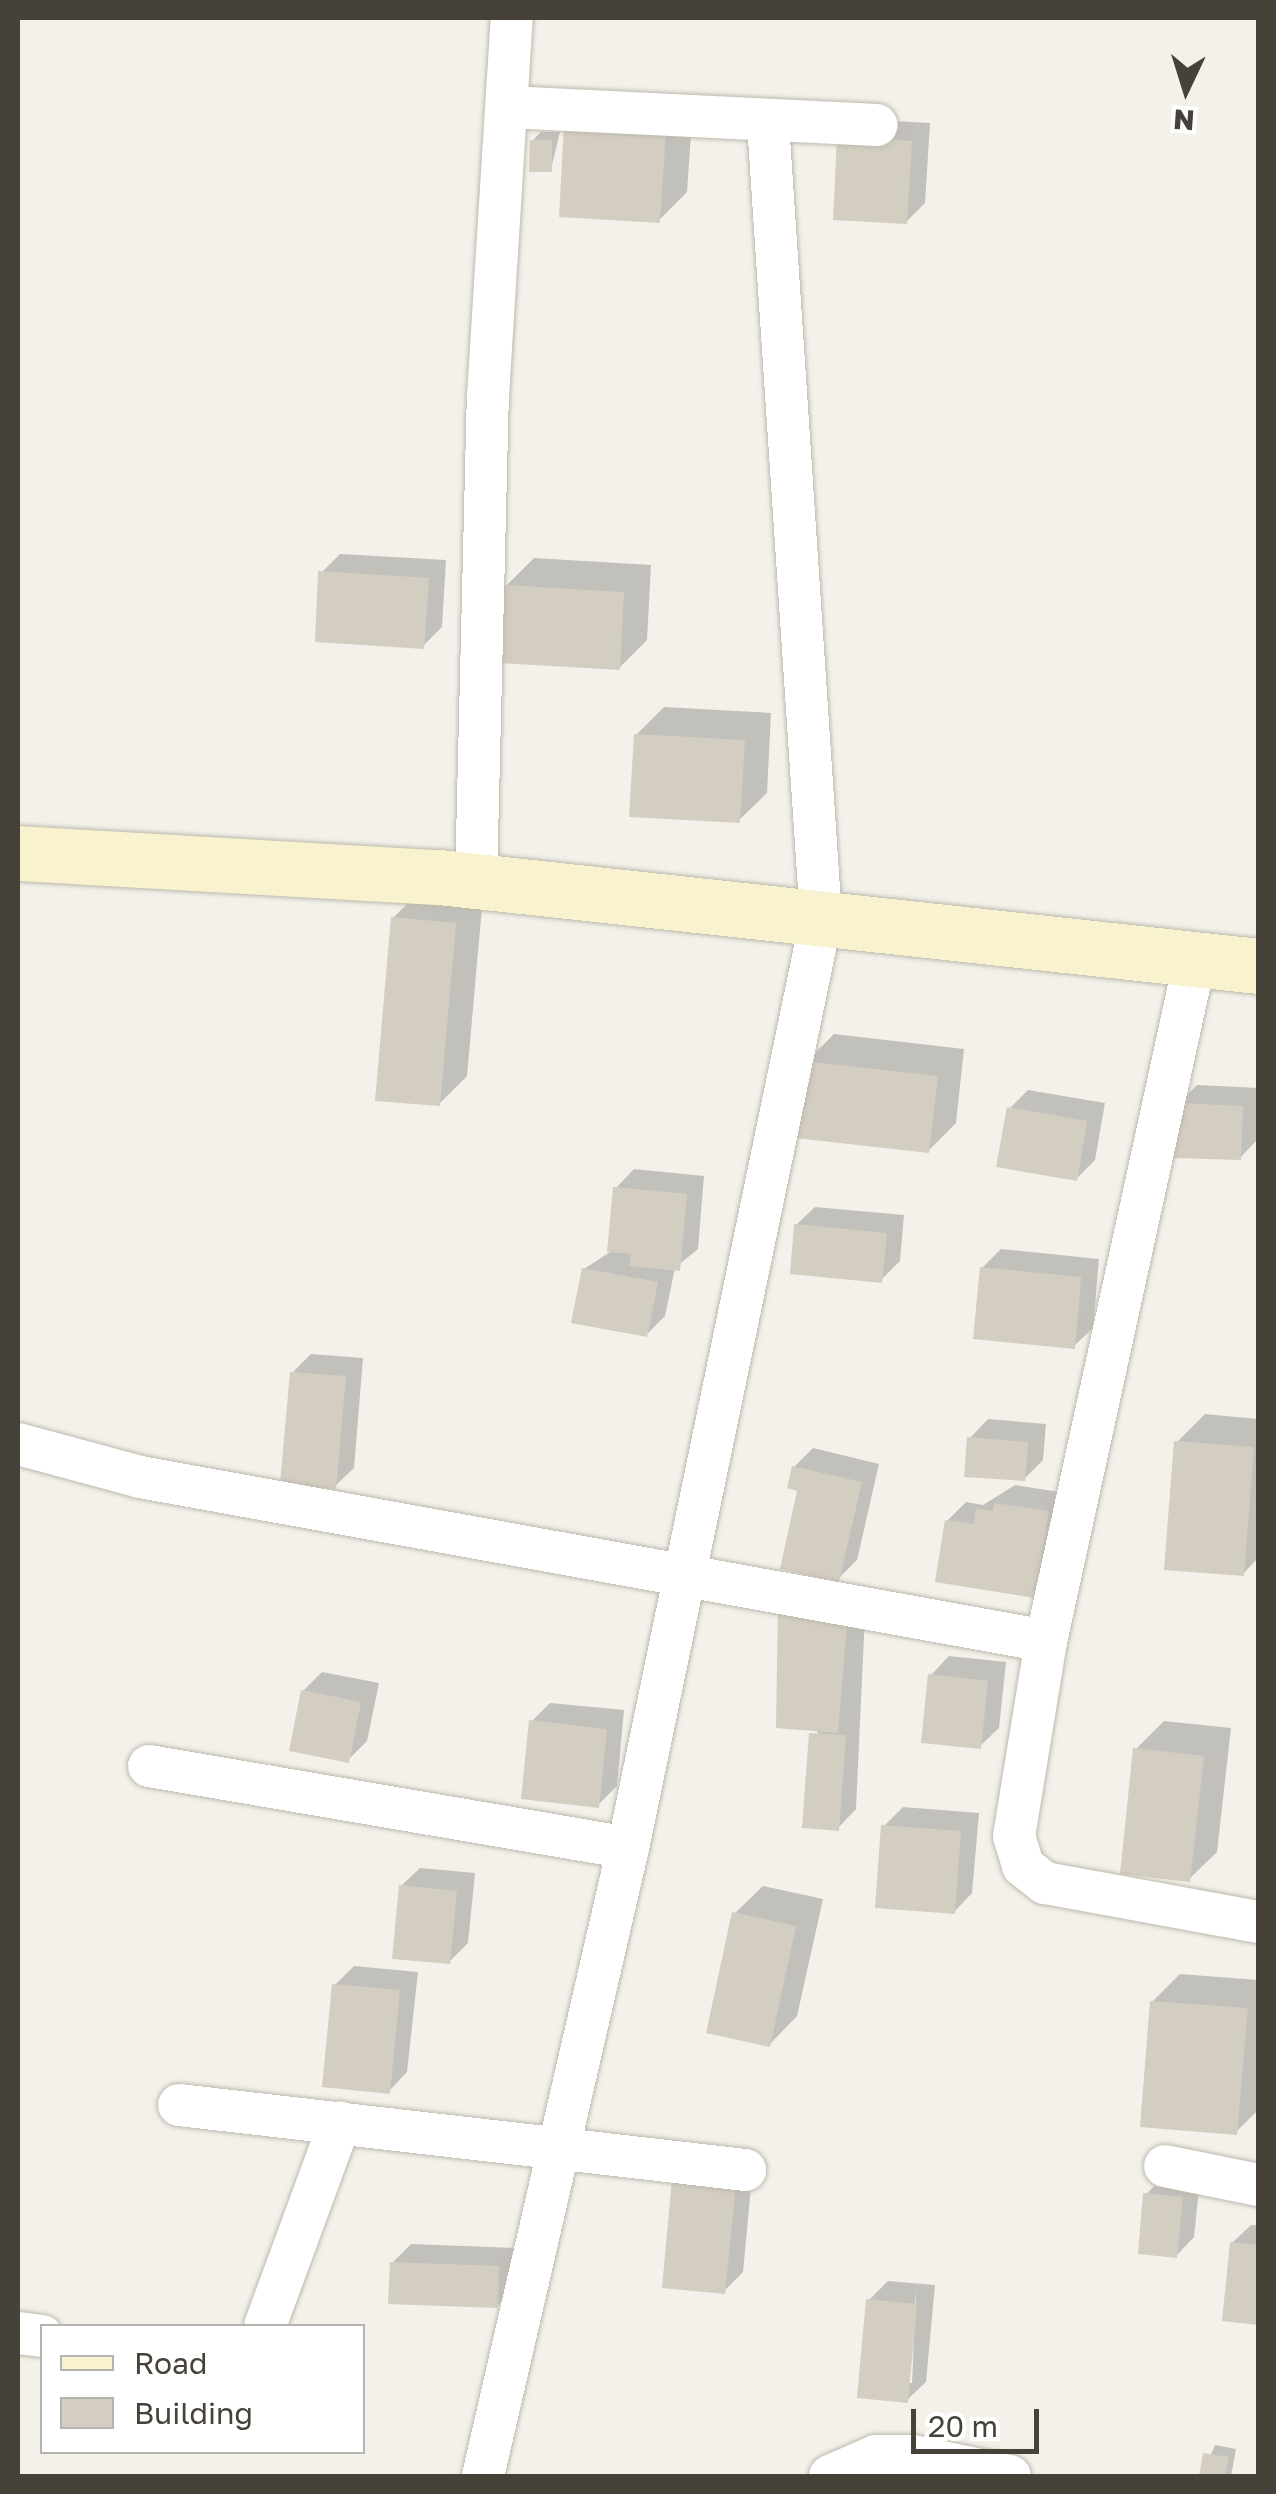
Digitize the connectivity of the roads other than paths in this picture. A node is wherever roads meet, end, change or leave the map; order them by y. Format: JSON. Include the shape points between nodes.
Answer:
{"nodes":[{"id":1,"x":512,"y":18,"type":"edge"},
{"id":2,"x":508,"y":107,"type":"junction"},
{"id":3,"x":768,"y":123,"type":"junction"},
{"id":4,"x":877,"y":125,"type":"dead end"},
{"id":5,"x":18,"y":852,"type":"edge"},
{"id":6,"x":476,"y":882,"type":"junction"},
{"id":7,"x":821,"y":919,"type":"junction"},
{"id":8,"x":1195,"y":959,"type":"junction"},
{"id":9,"x":1258,"y":966,"type":"edge"},
{"id":10,"x":18,"y":1444,"type":"edge"},
{"id":11,"x":685,"y":1576,"type":"junction"},
{"id":12,"x":1046,"y":1641,"type":"junction"},
{"id":13,"x":149,"y":1766,"type":"dead end"},
{"id":14,"x":628,"y":1848,"type":"junction"},
{"id":15,"x":1258,"y":1922,"type":"edge"},
{"id":16,"x":179,"y":2105,"type":"dead end"},
{"id":17,"x":340,"y":2122,"type":"junction"},
{"id":18,"x":560,"y":2145,"type":"junction"},
{"id":19,"x":1165,"y":2166,"type":"dead end"},
{"id":20,"x":745,"y":2170,"type":"dead end"},
{"id":21,"x":1258,"y":2185,"type":"edge"},
{"id":22,"x":266,"y":2324,"type":"edge"},
{"id":23,"x":483,"y":2476,"type":"edge"},
{"id":24,"x":830,"y":2476,"type":"edge"},
{"id":25,"x":1010,"y":2476,"type":"edge"}],
"edges":[{"from":1,"to":2,"type":"street"},
{"from":2,"to":3,"type":"street"},
{"from":2,"to":6,"type":"street","via":[[488,395]]},
{"from":3,"to":4,"type":"street"},
{"from":3,"to":7,"type":"street"},
{"from":5,"to":6,"type":"main road"},
{"from":6,"to":7,"type":"main road"},
{"from":7,"to":8,"type":"main road"},
{"from":7,"to":11,"type":"street"},
{"from":8,"to":9,"type":"main road"},
{"from":8,"to":12,"type":"street"},
{"from":10,"to":11,"type":"street","via":[[140,1477]]},
{"from":11,"to":12,"type":"street"},
{"from":11,"to":14,"type":"street"},
{"from":12,"to":15,"type":"street","via":[[1014,1836],[1023,1866],[1044,1883]]},
{"from":13,"to":14,"type":"street"},
{"from":14,"to":18,"type":"street"},
{"from":16,"to":17,"type":"street"},
{"from":17,"to":18,"type":"street"},
{"from":17,"to":22,"type":"street"},
{"from":18,"to":20,"type":"street"},
{"from":18,"to":23,"type":"street"},
{"from":19,"to":21,"type":"street"},
{"from":24,"to":25,"type":"street","via":[[876,2456],[913,2456]]}]}
